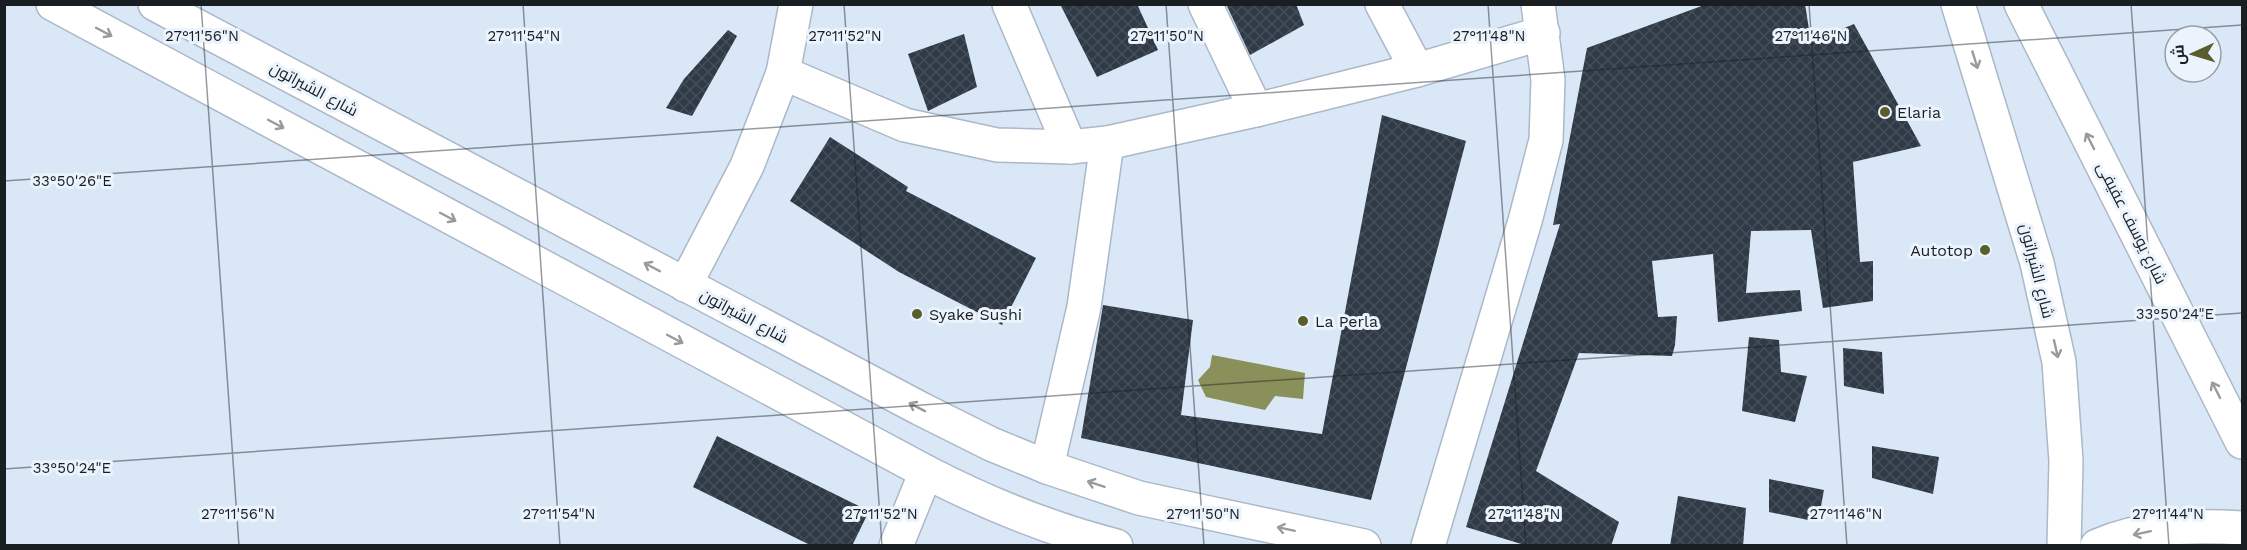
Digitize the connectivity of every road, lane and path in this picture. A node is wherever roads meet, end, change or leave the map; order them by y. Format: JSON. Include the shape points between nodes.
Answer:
{"nodes":[{"id":1,"x":53,"y":4,"type":"edge"},
{"id":2,"x":155,"y":4,"type":"edge"},
{"id":3,"x":796,"y":4,"type":"edge"},
{"id":4,"x":1009,"y":4,"type":"edge"},
{"id":5,"x":1205,"y":4,"type":"edge"},
{"id":6,"x":1382,"y":4,"type":"edge"},
{"id":7,"x":1958,"y":4,"type":"edge"},
{"id":8,"x":2020,"y":4,"type":"edge"},
{"id":9,"x":1540,"y":19,"type":"edge"},
{"id":10,"x":1418,"y":70,"type":"junction"},
{"id":11,"x":783,"y":73,"type":"junction"},
{"id":12,"x":1256,"y":110,"type":"junction"},
{"id":13,"x":1107,"y":143,"type":"junction"},
{"id":14,"x":1070,"y":147,"type":"junction"},
{"id":15,"x":685,"y":285,"type":"junction"},
{"id":16,"x":2242,"y":442,"type":"edge"},
{"id":17,"x":1047,"y":467,"type":"junction"},
{"id":18,"x":926,"y":472,"type":"junction"},
{"id":19,"x":2242,"y":528,"type":"edge"},
{"id":20,"x":896,"y":546,"type":"edge"},
{"id":21,"x":1116,"y":546,"type":"edge"},
{"id":22,"x":1364,"y":546,"type":"edge"},
{"id":23,"x":1428,"y":546,"type":"edge"},
{"id":24,"x":2064,"y":546,"type":"edge"},
{"id":25,"x":2097,"y":546,"type":"edge"}],
"edges":[{"from":1,"to":18,"type":"street","one_way":true},
{"from":15,"to":2,"type":"street","name":"شارع الشيراتون","one_way":true},
{"from":3,"to":11,"type":"street"},
{"from":4,"to":14,"type":"street"},
{"from":5,"to":12,"type":"street"},
{"from":6,"to":10,"type":"street"},
{"from":7,"to":24,"type":"street","name":"شارع الشيراتون","one_way":true,"via":[[2037,263],[2059,362],[2066,461]]},
{"from":16,"to":8,"type":"street","name":"شارع يوسف عفيفى","one_way":true},
{"from":9,"to":10,"type":"street"},
{"from":9,"to":23,"type":"street","via":[[1548,80],[1546,140]]},
{"from":10,"to":12,"type":"street"},
{"from":11,"to":14,"type":"street","via":[[905,125],[997,146]]},
{"from":11,"to":15,"type":"street","via":[[747,166]]},
{"from":12,"to":13,"type":"street"},
{"from":13,"to":14,"type":"street"},
{"from":13,"to":17,"type":"street","via":[[1084,307]]},
{"from":17,"to":15,"type":"street","name":"شارع الشيراتون","one_way":true,"via":[[931,414]]},
{"from":22,"to":17,"type":"street","name":"شارع الشيراتون","one_way":true,"via":[[1139,498]]},
{"from":18,"to":20,"type":"street"},
{"from":18,"to":21,"type":"street","via":[[1031,519]]},
{"from":19,"to":25,"type":"street","one_way":true,"via":[[2151,531]]}]}
